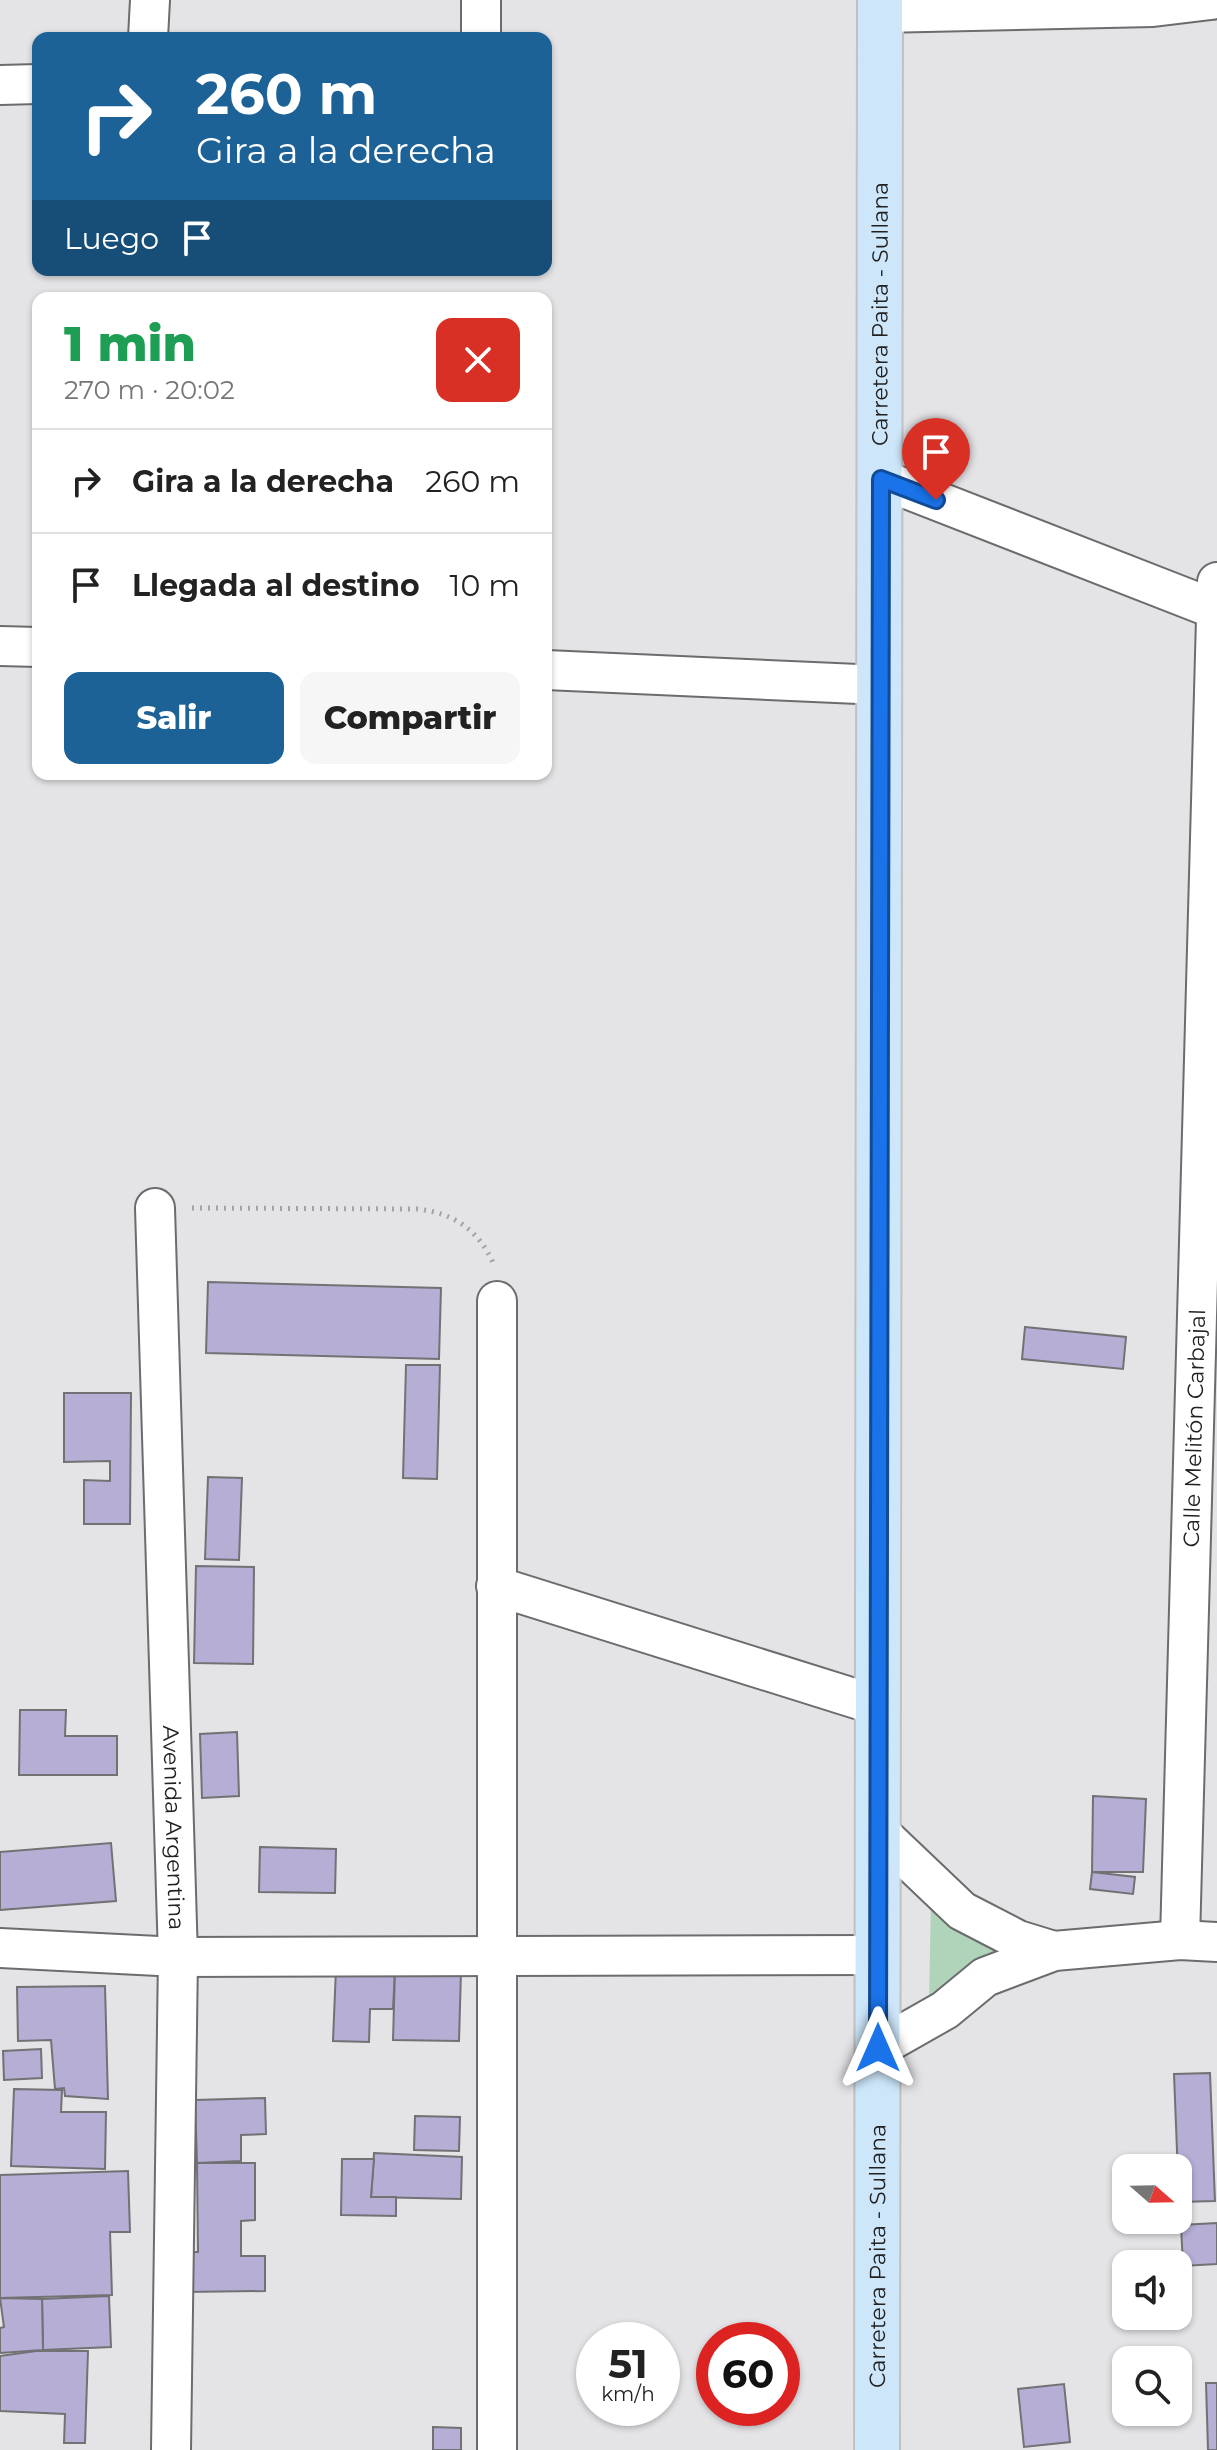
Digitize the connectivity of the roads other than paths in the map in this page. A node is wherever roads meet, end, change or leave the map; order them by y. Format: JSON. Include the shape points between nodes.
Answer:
{"nodes":[{"id":1,"x":150,"y":0,"type":"edge"},
{"id":2,"x":481,"y":0,"type":"edge"},
{"id":3,"x":1211,"y":0,"type":"edge"},
{"id":4,"x":1153,"y":3,"type":"edge"},
{"id":5,"x":880,"y":6,"type":"edge"},
{"id":6,"x":148,"y":32,"type":"edge"},
{"id":7,"x":481,"y":32,"type":"edge"},
{"id":8,"x":32,"y":84,"type":"edge"},
{"id":9,"x":0,"y":85,"type":"edge"},
{"id":10,"x":881,"y":479,"type":"junction"},
{"id":11,"x":1216,"y":601,"type":"edge"},
{"id":12,"x":0,"y":646,"type":"edge"},
{"id":13,"x":32,"y":647,"type":"edge"},
{"id":14,"x":552,"y":670,"type":"edge"},
{"id":15,"x":881,"y":685,"type":"junction"},
{"id":16,"x":155,"y":1208,"type":"road end"},
{"id":17,"x":497,"y":1301,"type":"road end"},
{"id":18,"x":496,"y":1586,"type":"junction"},
{"id":19,"x":879,"y":1706,"type":"junction"},
{"id":20,"x":879,"y":1832,"type":"junction"},
{"id":21,"x":1199,"y":1941,"type":"edge"},
{"id":22,"x":0,"y":1948,"type":"edge"},
{"id":23,"x":1054,"y":1951,"type":"junction"},
{"id":24,"x":878,"y":1955,"type":"junction"},
{"id":25,"x":495,"y":1956,"type":"junction"},
{"id":26,"x":178,"y":1957,"type":"junction"},
{"id":27,"x":878,"y":2048,"type":"junction"},
{"id":28,"x":171,"y":2450,"type":"edge"},
{"id":29,"x":497,"y":2450,"type":"edge"},
{"id":30,"x":877,"y":2450,"type":"edge"}],
"edges":[{"from":1,"to":6,"type":"street"},
{"from":2,"to":7,"type":"street"},
{"from":3,"to":4,"type":"street"},
{"from":4,"to":5,"type":"street"},
{"from":5,"to":10,"type":"main road","name":"Carretera Paita - Sullana"},
{"from":8,"to":9,"type":"street"},
{"from":10,"to":11,"type":"street"},
{"from":10,"to":15,"type":"main road","name":"Carretera Paita - Sullana"},
{"from":11,"to":21,"type":"street","name":"Calle Melitón Carbajal"},
{"from":12,"to":13,"type":"street"},
{"from":14,"to":15,"type":"street"},
{"from":15,"to":19,"type":"main road","name":"Carretera Paita - Sullana"},
{"from":16,"to":26,"type":"street","name":"Avenida Argentina"},
{"from":17,"to":18,"type":"street"},
{"from":18,"to":19,"type":"street"},
{"from":18,"to":25,"type":"street"},
{"from":19,"to":20,"type":"main road","name":"Carretera Paita - Sullana"},
{"from":20,"to":23,"type":"street","via":[[962,1911],[1018,1940]]},
{"from":20,"to":24,"type":"main road","name":"Carretera Paita - Sullana"},
{"from":21,"to":23,"type":"street"},
{"from":22,"to":26,"type":"street"},
{"from":23,"to":27,"type":"street","via":[[985,1977],[945,2010]]},
{"from":24,"to":25,"type":"street"},
{"from":24,"to":27,"type":"main road","name":"Carretera Paita - Sullana"},
{"from":25,"to":26,"type":"street"},
{"from":25,"to":29,"type":"street"},
{"from":26,"to":28,"type":"street","name":"Avenida Argentina"},
{"from":27,"to":30,"type":"main road","name":"Carretera Paita - Sullana"}]}
